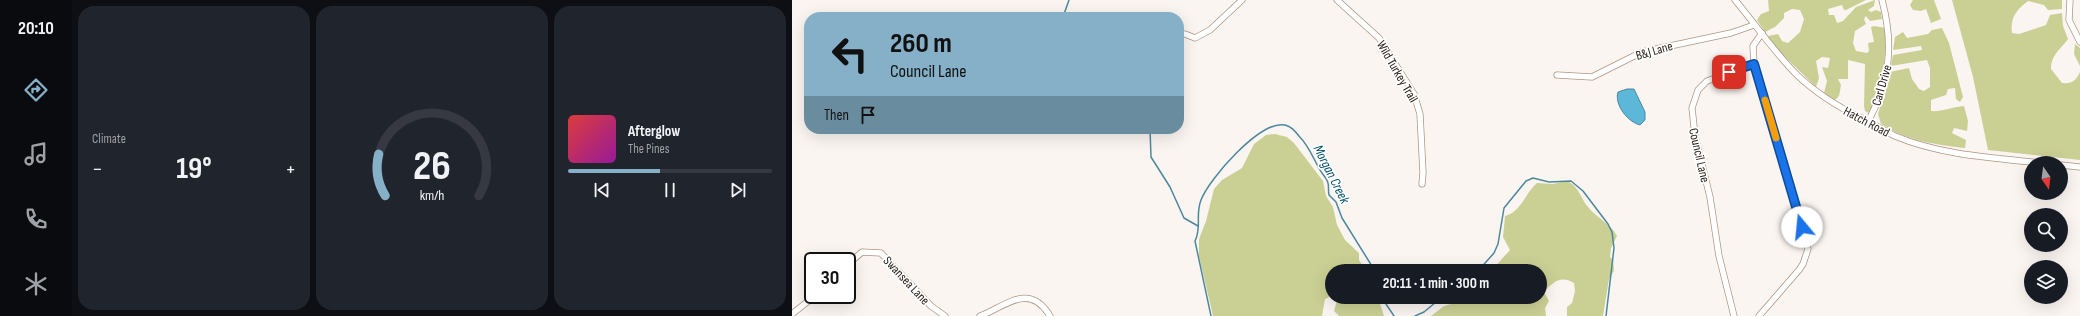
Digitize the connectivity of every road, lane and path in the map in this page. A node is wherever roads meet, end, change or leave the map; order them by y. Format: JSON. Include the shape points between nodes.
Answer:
{"nodes":[{"id":1,"x":1242,"y":0,"type":"edge"},
{"id":2,"x":1337,"y":0,"type":"edge"},
{"id":3,"x":1735,"y":0,"type":"edge"},
{"id":4,"x":1882,"y":0,"type":"edge"},
{"id":5,"x":2070,"y":0,"type":"edge"},
{"id":6,"x":1754,"y":25,"type":"junction"},
{"id":7,"x":1762,"y":33,"type":"junction"},
{"id":8,"x":1185,"y":34,"type":"dead end"},
{"id":9,"x":2080,"y":42,"type":"edge"},
{"id":10,"x":1754,"y":64,"type":"junction"},
{"id":11,"x":1557,"y":75,"type":"dead end"},
{"id":12,"x":1868,"y":122,"type":"junction"},
{"id":13,"x":2024,"y":161,"type":"edge"},
{"id":14,"x":2068,"y":166,"type":"edge"},
{"id":15,"x":2080,"y":167,"type":"edge"},
{"id":16,"x":1422,"y":184,"type":"dead end"},
{"id":17,"x":856,"y":257,"type":"edge"},
{"id":18,"x":805,"y":304,"type":"edge"},
{"id":19,"x":792,"y":314,"type":"edge"},
{"id":20,"x":946,"y":316,"type":"edge"},
{"id":21,"x":980,"y":316,"type":"edge"},
{"id":22,"x":1050,"y":316,"type":"edge"},
{"id":23,"x":1734,"y":316,"type":"edge"},
{"id":24,"x":1759,"y":316,"type":"edge"}],
"edges":[{"from":1,"to":8,"type":"street","via":[[1205,34],[1195,38]]},
{"from":2,"to":16,"type":"street","name":"Wild Turkey Trail","via":[[1379,38],[1414,94],[1420,114]]},
{"from":3,"to":6,"type":"street","name":"Hatch Road"},
{"from":4,"to":12,"type":"street","name":"Carl Drive","via":[[1890,41],[1888,69]]},
{"from":5,"to":9,"type":"street","via":[[2069,20]]},
{"from":6,"to":7,"type":"street","name":"Hatch Road"},
{"from":6,"to":11,"type":"street","name":"B&J Lane","via":[[1731,33],[1642,52],[1592,77]]},
{"from":7,"to":10,"type":"street","via":[[1753,46]]},
{"from":7,"to":12,"type":"street","name":"Hatch Road","via":[[1798,75],[1839,106]]},
{"from":10,"to":23,"type":"street","name":"Council Lane","via":[[1707,81],[1698,90],[1692,108],[1692,123]]},
{"from":10,"to":24,"type":"street","via":[[1808,249],[1799,270]]},
{"from":12,"to":13,"type":"street","name":"Hatch Road","via":[[1895,136],[1934,147]]},
{"from":14,"to":15,"type":"street"},
{"from":17,"to":20,"type":"street","name":"Swansea Lane","via":[[862,252],[882,253],[932,306]]},
{"from":18,"to":19,"type":"street"},
{"from":21,"to":22,"type":"street","via":[[1012,300],[1022,298],[1032,300],[1045,308]]}]}
